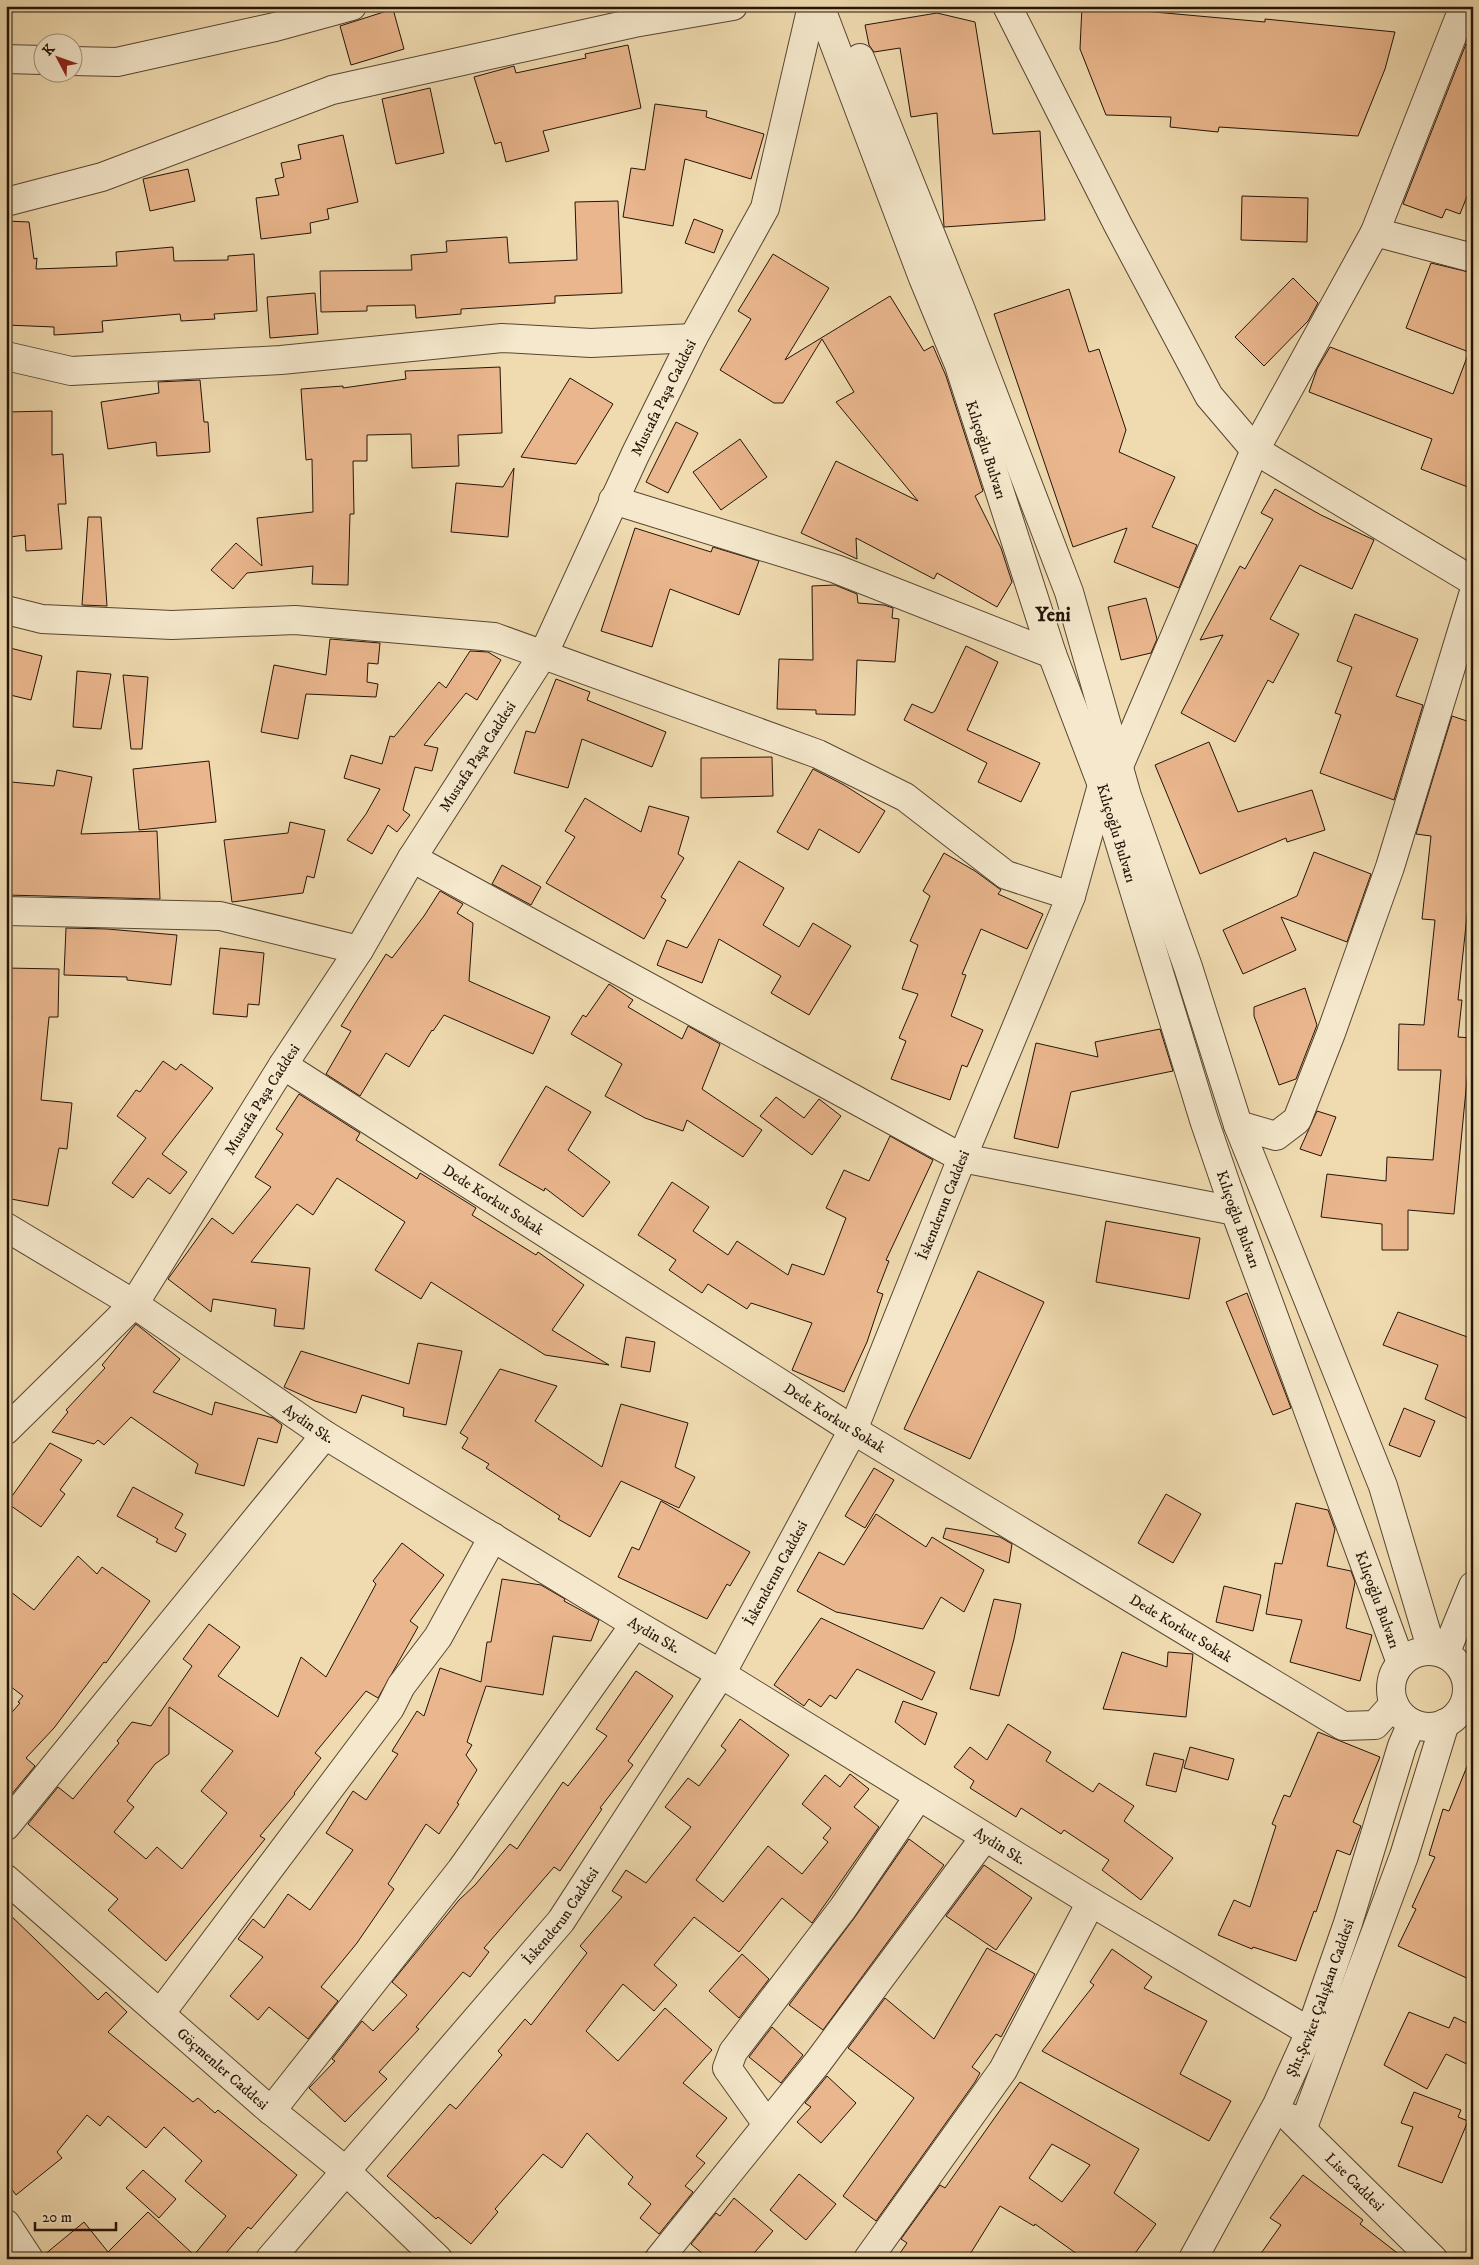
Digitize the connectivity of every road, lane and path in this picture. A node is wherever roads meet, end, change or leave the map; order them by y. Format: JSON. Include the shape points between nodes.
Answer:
{"nodes":[{"id":1,"x":352,"y":6,"type":"edge"},
{"id":2,"x":732,"y":6,"type":"edge"},
{"id":3,"x":812,"y":6,"type":"edge"},
{"id":4,"x":820,"y":6,"type":"edge"},
{"id":5,"x":839,"y":6,"type":"edge"},
{"id":6,"x":1007,"y":6,"type":"edge"},
{"id":7,"x":1464,"y":6,"type":"edge"},
{"id":8,"x":6,"y":60,"type":"edge"},
{"id":9,"x":32,"y":60,"type":"edge"},
{"id":10,"x":82,"y":61,"type":"edge"},
{"id":11,"x":6,"y":202,"type":"edge"},
{"id":12,"x":1375,"y":232,"type":"junction"},
{"id":13,"x":1473,"y":258,"type":"edge"},
{"id":14,"x":693,"y":338,"type":"junction"},
{"id":15,"x":6,"y":356,"type":"edge"},
{"id":16,"x":1255,"y":450,"type":"junction"},
{"id":17,"x":613,"y":500,"type":"junction"},
{"id":18,"x":1473,"y":581,"type":"edge"},
{"id":19,"x":1473,"y":595,"type":"edge"},
{"id":20,"x":6,"y":610,"type":"edge"},
{"id":21,"x":544,"y":653,"type":"junction"},
{"id":22,"x":1052,"y":654,"type":"junction"},
{"id":23,"x":1110,"y":775,"type":"junction"},
{"id":24,"x":412,"y":858,"type":"junction"},
{"id":25,"x":1070,"y":896,"type":"junction"},
{"id":26,"x":6,"y":911,"type":"edge"},
{"id":27,"x":359,"y":950,"type":"junction"},
{"id":28,"x":283,"y":1065,"type":"junction"},
{"id":29,"x":1238,"y":1125,"type":"junction"},
{"id":30,"x":962,"y":1158,"type":"junction"},
{"id":31,"x":1235,"y":1211,"type":"junction"},
{"id":32,"x":6,"y":1227,"type":"edge"},
{"id":33,"x":134,"y":1304,"type":"junction"},
{"id":34,"x":6,"y":1430,"type":"edge"},
{"id":35,"x":853,"y":1430,"type":"junction"},
{"id":36,"x":325,"y":1435,"type":"junction"},
{"id":37,"x":493,"y":1537,"type":"junction"},
{"id":38,"x":1473,"y":1586,"type":"edge"},
{"id":39,"x":635,"y":1624,"type":"junction"},
{"id":40,"x":1401,"y":1663,"type":"junction"},
{"id":41,"x":1459,"y":1670,"type":"edge"},
{"id":42,"x":722,"y":1674,"type":"junction"},
{"id":43,"x":1403,"y":1713,"type":"junction"},
{"id":44,"x":1445,"y":1723,"type":"junction"},
{"id":45,"x":918,"y":1796,"type":"junction"},
{"id":46,"x":6,"y":1826,"type":"edge"},
{"id":47,"x":986,"y":1837,"type":"junction"},
{"id":48,"x":6,"y":1879,"type":"edge"},
{"id":49,"x":1092,"y":1902,"type":"junction"},
{"id":50,"x":160,"y":2014,"type":"junction"},
{"id":51,"x":1310,"y":2032,"type":"junction"},
{"id":52,"x":1277,"y":2105,"type":"junction"},
{"id":53,"x":271,"y":2111,"type":"junction"},
{"id":54,"x":767,"y":2124,"type":"junction"},
{"id":55,"x":1302,"y":2130,"type":"junction"},
{"id":56,"x":347,"y":2172,"type":"junction"},
{"id":57,"x":6,"y":2224,"type":"edge"},
{"id":58,"x":29,"y":2259,"type":"edge"},
{"id":59,"x":270,"y":2259,"type":"edge"},
{"id":60,"x":438,"y":2259,"type":"edge"},
{"id":61,"x":658,"y":2259,"type":"edge"},
{"id":62,"x":868,"y":2259,"type":"edge"},
{"id":63,"x":1193,"y":2259,"type":"edge"},
{"id":64,"x":1433,"y":2259,"type":"edge"}],
"edges":[{"from":1,"to":10,"type":"street","via":[[275,27],[117,62]]},
{"from":2,"to":11,"type":"street","via":[[634,23],[332,90],[102,177]]},
{"from":3,"to":14,"type":"street","name":"Mustafa Paşa Caddesi","via":[[765,208]]},
{"from":4,"to":22,"type":"street","name":"Kılıçoğlu Bulvarı","via":[[959,365]]},
{"from":5,"to":23,"type":"street","name":"Kılıçoğlu Bulvarı","via":[[1069,592]]},
{"from":6,"to":16,"type":"street","via":[[1209,396]]},
{"from":7,"to":12,"type":"street","name":"İskenderun Caddesi"},
{"from":8,"to":9,"type":"street"},
{"from":12,"to":13,"type":"street"},
{"from":12,"to":16,"type":"street","name":"İskenderun Caddesi"},
{"from":14,"to":15,"type":"street","via":[[591,343],[502,338],[281,360],[71,371]]},
{"from":14,"to":17,"type":"street","name":"Mustafa Paşa Caddesi"},
{"from":16,"to":18,"type":"street"},
{"from":16,"to":23,"type":"street","name":"İskenderun Caddesi"},
{"from":17,"to":21,"type":"street","name":"Mustafa Paşa Caddesi"},
{"from":17,"to":22,"type":"street","via":[[836,568]]},
{"from":19,"to":29,"type":"street","via":[[1390,867],[1332,1034],[1297,1120],[1276,1136]]},
{"from":20,"to":21,"type":"street","via":[[42,619],[162,624],[294,620],[494,637]]},
{"from":21,"to":24,"type":"street","name":"Mustafa Paşa Caddesi"},
{"from":21,"to":25,"type":"street","via":[[818,754],[905,797],[1006,875]]},
{"from":22,"to":23,"type":"street","name":"Kılıçoğlu Bulvarı"},
{"from":23,"to":25,"type":"street","name":"İskenderun Caddesi"},
{"from":23,"to":29,"type":"street","name":"Kılıçoğlu Bulvarı","via":[[1127,796],[1188,967]]},
{"from":23,"to":31,"type":"street","name":"Kılıçoğlu Bulvarı","via":[[1204,1120]]},
{"from":24,"to":27,"type":"street","name":"Mustafa Paşa Caddesi"},
{"from":24,"to":30,"type":"street"},
{"from":25,"to":30,"type":"street","name":"İskenderun Caddesi"},
{"from":26,"to":27,"type":"street","via":[[220,916]]},
{"from":27,"to":28,"type":"street","name":"Mustafa Paşa Caddesi"},
{"from":28,"to":33,"type":"street","name":"Mustafa Paşa Caddesi"},
{"from":28,"to":35,"type":"street","name":"Dede Korkut Sokak"},
{"from":29,"to":41,"type":"street","name":"Kılıçoğlu Bulvarı"},
{"from":30,"to":31,"type":"street"},
{"from":30,"to":35,"type":"street","name":"İskenderun Caddesi"},
{"from":31,"to":40,"type":"street","name":"Kılıçoğlu Bulvarı"},
{"from":32,"to":33,"type":"street","name":"Aydin Sk."},
{"from":33,"to":34,"type":"street","name":"Mustafa Paşa Caddesi"},
{"from":33,"to":36,"type":"street","name":"Aydin Sk."},
{"from":35,"to":42,"type":"street","name":"İskenderun Caddesi"},
{"from":35,"to":43,"type":"street","name":"Dede Korkut Sokak","via":[[1343,1726],[1375,1725]]},
{"from":36,"to":37,"type":"street","name":"Aydin Sk."},
{"from":36,"to":46,"type":"street"},
{"from":37,"to":39,"type":"street","name":"Aydin Sk."},
{"from":37,"to":50,"type":"street","via":[[438,1637],[390,1708]]},
{"from":38,"to":41,"type":"street"},
{"from":39,"to":42,"type":"street","name":"Aydin Sk."},
{"from":39,"to":53,"type":"street","via":[[461,1870]]},
{"from":40,"to":41,"type":"street","via":[[1410,1656]]},
{"from":40,"to":43,"type":"street","name":"Şht.Şevket Çalışkan Caddesi","via":[[1392,1682]]},
{"from":41,"to":44,"type":"street","via":[[1458,1712]]},
{"from":42,"to":45,"type":"street","name":"Aydin Sk."},
{"from":42,"to":56,"type":"street","name":"İskenderun Caddesi","via":[[561,1921]]},
{"from":43,"to":44,"type":"street","via":[[1423,1726]]},
{"from":43,"to":51,"type":"street","name":"Şht.Şevket Çalışkan Caddesi","via":[[1402,1746],[1348,1923]]},
{"from":44,"to":55,"type":"street","via":[[1404,1856]]},
{"from":45,"to":47,"type":"street","name":"Aydin Sk."},
{"from":45,"to":54,"type":"street","via":[[843,1908],[733,2052],[727,2068]]},
{"from":47,"to":49,"type":"street","name":"Aydin Sk."},
{"from":47,"to":54,"type":"street","via":[[818,2062]]},
{"from":48,"to":50,"type":"street","name":"Göçmenler Caddesi"},
{"from":49,"to":51,"type":"street","name":"Aydin Sk."},
{"from":49,"to":62,"type":"street","via":[[1003,2070]]},
{"from":50,"to":53,"type":"street","name":"Göçmenler Caddesi"},
{"from":51,"to":52,"type":"street","name":"Şht.Şevket Çalışkan Caddesi"},
{"from":52,"to":55,"type":"street","name":"Lise Caddesi"},
{"from":52,"to":63,"type":"street","name":"Şht.Şevket Çalışkan Caddesi"},
{"from":53,"to":56,"type":"street","name":"Göçmenler Caddesi"},
{"from":54,"to":61,"type":"street"},
{"from":55,"to":64,"type":"street","name":"Lise Caddesi"},
{"from":56,"to":59,"type":"street","name":"İskenderun Caddesi"},
{"from":56,"to":60,"type":"street","name":"Göçmenler Caddesi"},
{"from":57,"to":58,"type":"street"}]}
